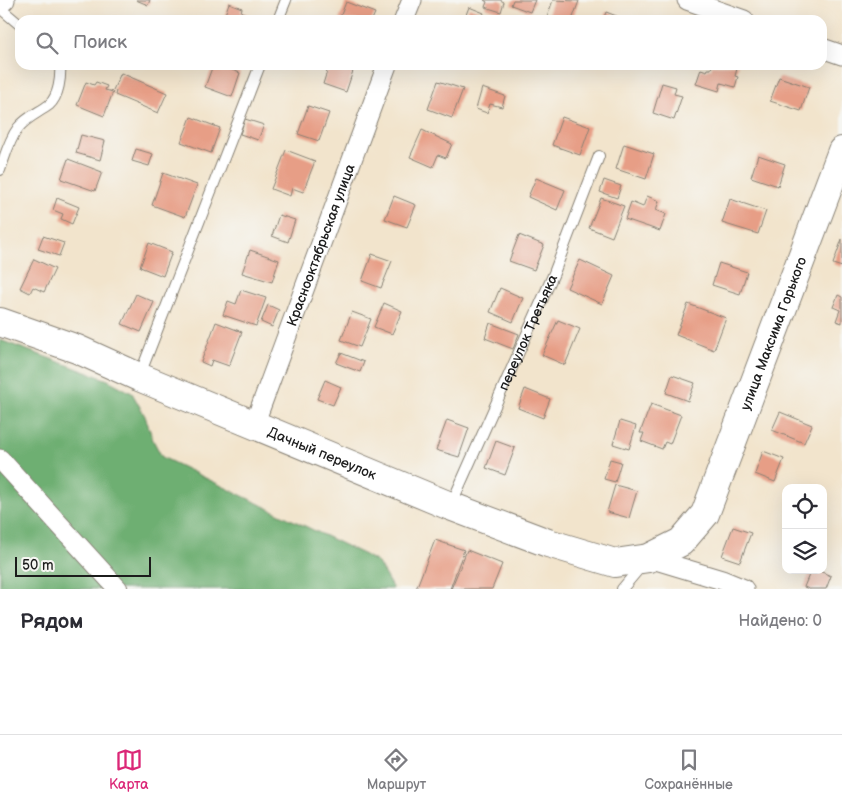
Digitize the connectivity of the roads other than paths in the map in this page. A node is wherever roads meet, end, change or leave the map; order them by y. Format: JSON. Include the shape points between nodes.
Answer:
{"nodes":[{"id":1,"x":5,"y":0,"type":"edge"},
{"id":2,"x":286,"y":0,"type":"edge"},
{"id":3,"x":412,"y":0,"type":"edge"},
{"id":4,"x":687,"y":0,"type":"edge"},
{"id":5,"x":0,"y":4,"type":"edge"},
{"id":6,"x":714,"y":4,"type":"edge"},
{"id":7,"x":0,"y":8,"type":"edge"},
{"id":8,"x":280,"y":15,"type":"edge"},
{"id":9,"x":406,"y":15,"type":"edge"},
{"id":10,"x":735,"y":15,"type":"edge"},
{"id":11,"x":15,"y":21,"type":"edge"},
{"id":12,"x":827,"y":50,"type":"edge"},
{"id":13,"x":842,"y":54,"type":"edge"},
{"id":14,"x":60,"y":70,"type":"edge"},
{"id":15,"x":258,"y":70,"type":"edge"},
{"id":16,"x":385,"y":70,"type":"edge"},
{"id":17,"x":842,"y":152,"type":"edge"},
{"id":18,"x":599,"y":156,"type":"dead end"},
{"id":19,"x":0,"y":170,"type":"edge"},
{"id":20,"x":0,"y":322,"type":"edge"},
{"id":21,"x":139,"y":377,"type":"junction"},
{"id":22,"x":254,"y":425,"type":"junction"},
{"id":23,"x":0,"y":459,"type":"edge"},
{"id":24,"x":450,"y":506,"type":"junction"},
{"id":25,"x":705,"y":514,"type":"joint"},
{"id":26,"x":649,"y":558,"type":"junction"},
{"id":27,"x":118,"y":589,"type":"edge"},
{"id":28,"x":622,"y":589,"type":"edge"},
{"id":29,"x":744,"y":589,"type":"edge"}],
"edges":[{"from":1,"to":5,"type":"street"},
{"from":2,"to":8,"type":"lane"},
{"from":3,"to":9,"type":"street"},
{"from":4,"to":6,"type":"street"},
{"from":6,"to":10,"type":"street"},
{"from":7,"to":11,"type":"lane"},
{"from":12,"to":13,"type":"street"},
{"from":14,"to":19,"type":"lane","via":[[53,100],[27,118],[17,130]]},
{"from":15,"to":21,"type":"lane"},
{"from":16,"to":22,"type":"street","name":"Краснооктябрьская улица"},
{"from":17,"to":25,"type":"main road","name":"улица Максима Горького"},
{"from":18,"to":24,"type":"lane","name":"переулок Третьяка","via":[[554,274]]},
{"from":20,"to":21,"type":"main road","name":"Дачный переулок"},
{"from":21,"to":22,"type":"main road","name":"Дачный переулок"},
{"from":22,"to":24,"type":"main road","name":"Дачный переулок"},
{"from":23,"to":27,"type":"street"},
{"from":24,"to":26,"type":"main road","name":"Дачный переулок","via":[[548,543],[615,563]]},
{"from":25,"to":26,"type":"main road","name":"Дачный переулок","via":[[680,542]]},
{"from":26,"to":28,"type":"lane"},
{"from":26,"to":29,"type":"street","name":"Дачный переулок"}]}
